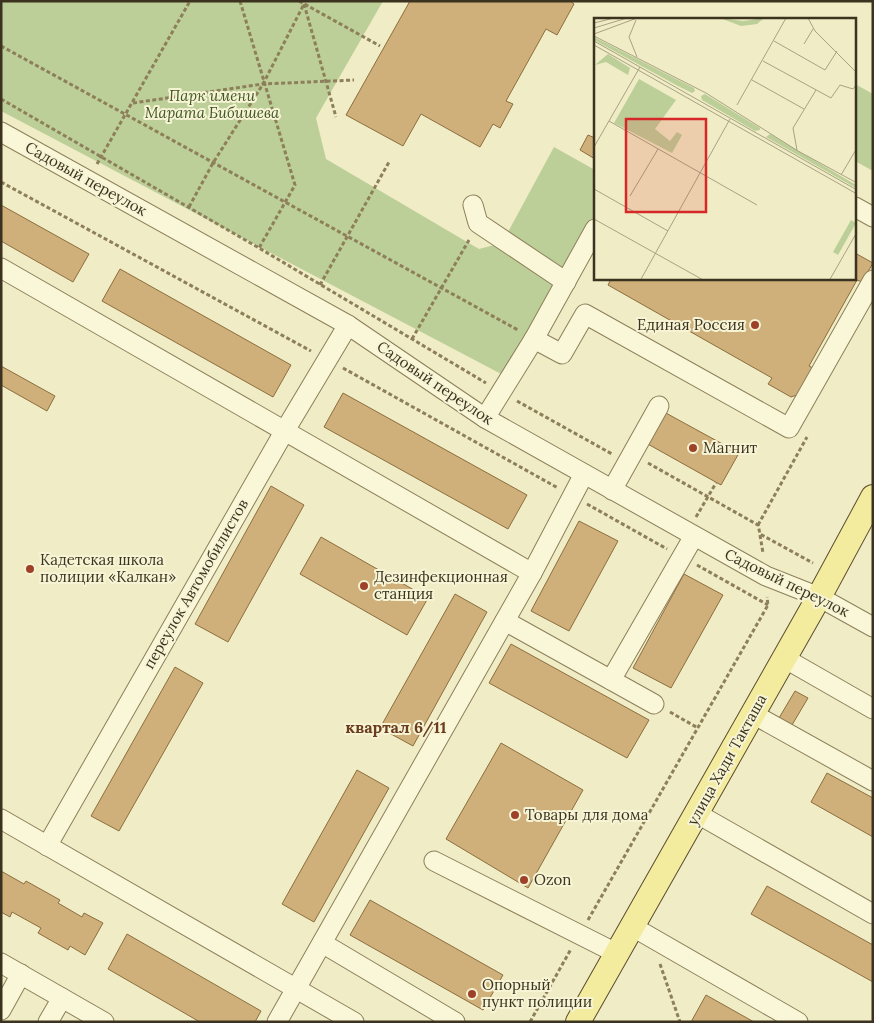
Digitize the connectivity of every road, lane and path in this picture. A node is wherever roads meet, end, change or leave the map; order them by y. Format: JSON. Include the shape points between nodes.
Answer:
{"nodes":[{"id":1,"x":190,"y":1,"type":"edge"},
{"id":2,"x":240,"y":1,"type":"edge"},
{"id":3,"x":299,"y":1,"type":"edge"},
{"id":4,"x":304,"y":4,"type":"junction"},
{"id":5,"x":1,"y":46,"type":"edge"},
{"id":6,"x":380,"y":46,"type":"dead end"},
{"id":7,"x":354,"y":80,"type":"dead end"},
{"id":8,"x":325,"y":82,"type":"junction"},
{"id":9,"x":263,"y":84,"type":"junction"},
{"id":10,"x":1,"y":98,"type":"edge"},
{"id":11,"x":133,"y":102,"type":"junction"},
{"id":12,"x":127,"y":114,"type":"junction"},
{"id":13,"x":336,"y":117,"type":"dead end"},
{"id":14,"x":1,"y":132,"type":"edge"},
{"id":15,"x":102,"y":157,"type":"junction"},
{"id":16,"x":389,"y":162,"type":"dead end"},
{"id":17,"x":213,"y":163,"type":"junction"},
{"id":18,"x":88,"y":180,"type":"junction"},
{"id":19,"x":1,"y":182,"type":"edge"},
{"id":20,"x":285,"y":202,"type":"junction"},
{"id":21,"x":473,"y":205,"type":"dead end"},
{"id":22,"x":189,"y":207,"type":"junction"},
{"id":23,"x":856,"y":208,"type":"edge"},
{"id":24,"x":873,"y":217,"type":"edge"},
{"id":25,"x":478,"y":223,"type":"junction"},
{"id":26,"x":594,"y":231,"type":"edge"},
{"id":27,"x":346,"y":236,"type":"junction"},
{"id":28,"x":259,"y":248,"type":"junction"},
{"id":29,"x":1,"y":268,"type":"edge"},
{"id":30,"x":873,"y":280,"type":"edge"},
{"id":31,"x":566,"y":282,"type":"junction"},
{"id":32,"x":320,"y":284,"type":"junction"},
{"id":33,"x":442,"y":288,"type":"junction"},
{"id":34,"x":310,"y":303,"type":"junction"},
{"id":35,"x":348,"y":325,"type":"junction"},
{"id":36,"x":412,"y":339,"type":"junction"},
{"id":37,"x":534,"y":339,"type":"junction"},
{"id":38,"x":327,"y":360,"type":"junction"},
{"id":39,"x":501,"y":392,"type":"junction"},
{"id":40,"x":660,"y":406,"type":"dead end"},
{"id":41,"x":485,"y":418,"type":"junction"},
{"id":42,"x":284,"y":432,"type":"junction"},
{"id":43,"x":632,"y":454,"type":"junction"},
{"id":44,"x":584,"y":474,"type":"junction"},
{"id":45,"x":716,"y":483,"type":"dead end"},
{"id":46,"x":612,"y":490,"type":"junction"},
{"id":47,"x":571,"y":495,"type":"junction"},
{"id":48,"x":708,"y":496,"type":"junction"},
{"id":49,"x":873,"y":497,"type":"edge"},
{"id":50,"x":690,"y":534,"type":"junction"},
{"id":51,"x":682,"y":557,"type":"junction"},
{"id":52,"x":532,"y":574,"type":"junction"},
{"id":53,"x":832,"y":574,"type":"junction"},
{"id":54,"x":819,"y":597,"type":"junction"},
{"id":55,"x":505,"y":621,"type":"junction"},
{"id":56,"x":873,"y":627,"type":"edge"},
{"id":57,"x":784,"y":658,"type":"junction"},
{"id":58,"x":611,"y":680,"type":"junction"},
{"id":59,"x":654,"y":704,"type":"joint"},
{"id":60,"x":873,"y":709,"type":"edge"},
{"id":61,"x":753,"y":714,"type":"junction"},
{"id":62,"x":698,"y":728,"type":"junction"},
{"id":63,"x":873,"y":781,"type":"edge"},
{"id":64,"x":696,"y":813,"type":"junction"},
{"id":65,"x":1,"y":819,"type":"edge"},
{"id":66,"x":47,"y":846,"type":"junction"},
{"id":67,"x":434,"y":861,"type":"dead end"},
{"id":68,"x":873,"y":914,"type":"edge"},
{"id":69,"x":642,"y":932,"type":"junction"},
{"id":70,"x":580,"y":934,"type":"junction"},
{"id":71,"x":322,"y":943,"type":"junction"},
{"id":72,"x":618,"y":954,"type":"junction"},
{"id":73,"x":1,"y":963,"type":"edge"},
{"id":74,"x":21,"y":974,"type":"junction"},
{"id":75,"x":296,"y":989,"type":"junction"},
{"id":76,"x":62,"y":998,"type":"junction"},
{"id":77,"x":1,"y":1010,"type":"edge"},
{"id":78,"x":48,"y":1022,"type":"edge"},
{"id":79,"x":104,"y":1022,"type":"edge"},
{"id":80,"x":277,"y":1022,"type":"edge"},
{"id":81,"x":354,"y":1022,"type":"edge"},
{"id":82,"x":456,"y":1022,"type":"edge"},
{"id":83,"x":530,"y":1022,"type":"edge"},
{"id":84,"x":578,"y":1022,"type":"edge"},
{"id":85,"x":680,"y":1022,"type":"edge"},
{"id":86,"x":798,"y":1022,"type":"edge"}],
"edges":[{"from":1,"to":11,"type":"path"},
{"from":2,"to":9,"type":"path"},
{"from":3,"to":4,"type":"path"},
{"from":4,"to":6,"type":"path"},
{"from":4,"to":8,"type":"path"},
{"from":4,"to":9,"type":"path"},
{"from":5,"to":12,"type":"path"},
{"from":7,"to":8,"type":"path"},
{"from":8,"to":9,"type":"path"},
{"from":8,"to":13,"type":"path"},
{"from":9,"to":11,"type":"path"},
{"from":9,"to":17,"type":"path"},
{"from":9,"to":20,"type":"path","via":[[295,185]]},
{"from":10,"to":15,"type":"path"},
{"from":11,"to":12,"type":"path"},
{"from":12,"to":15,"type":"path"},
{"from":12,"to":17,"type":"path"},
{"from":14,"to":18,"type":"street","name":"Садовый переулок"},
{"from":15,"to":18,"type":"path"},
{"from":15,"to":22,"type":"path"},
{"from":16,"to":27,"type":"path"},
{"from":17,"to":20,"type":"path"},
{"from":17,"to":22,"type":"path"},
{"from":18,"to":34,"type":"street","name":"Садовый переулок"},
{"from":19,"to":38,"type":"path"},
{"from":20,"to":27,"type":"path"},
{"from":20,"to":28,"type":"path"},
{"from":21,"to":25,"type":"street"},
{"from":22,"to":28,"type":"path"},
{"from":23,"to":24,"type":"street"},
{"from":25,"to":31,"type":"street"},
{"from":25,"to":33,"type":"path"},
{"from":26,"to":31,"type":"street"},
{"from":27,"to":32,"type":"path"},
{"from":27,"to":33,"type":"path"},
{"from":28,"to":32,"type":"path"},
{"from":29,"to":42,"type":"street"},
{"from":30,"to":37,"type":"street","via":[[789,428],[585,314],[562,354]]},
{"from":31,"to":37,"type":"street"},
{"from":32,"to":34,"type":"path"},
{"from":32,"to":36,"type":"path"},
{"from":33,"to":36,"type":"path"},
{"from":33,"to":37,"type":"path"},
{"from":34,"to":35,"type":"street","name":"Садовый переулок"},
{"from":35,"to":38,"type":"street","name":"переулок Автомобилистов"},
{"from":35,"to":41,"type":"street","name":"Садовый переулок"},
{"from":36,"to":39,"type":"path"},
{"from":37,"to":39,"type":"street"},
{"from":38,"to":42,"type":"street","name":"переулок Автомобилистов"},
{"from":38,"to":47,"type":"path"},
{"from":39,"to":41,"type":"street"},
{"from":39,"to":43,"type":"path","via":[[620,459]]},
{"from":40,"to":43,"type":"street"},
{"from":41,"to":44,"type":"street","name":"Садовый переулок"},
{"from":42,"to":52,"type":"street"},
{"from":42,"to":66,"type":"street","name":"переулок Автомобилистов"},
{"from":43,"to":46,"type":"street"},
{"from":43,"to":48,"type":"path"},
{"from":44,"to":46,"type":"street","name":"Садовый переулок"},
{"from":44,"to":47,"type":"street"},
{"from":45,"to":48,"type":"path"},
{"from":46,"to":50,"type":"street","name":"Садовый переулок"},
{"from":47,"to":51,"type":"path"},
{"from":47,"to":52,"type":"street"},
{"from":48,"to":50,"type":"path"},
{"from":48,"to":53,"type":"path","via":[[758,525],[760,534]]},
{"from":49,"to":53,"type":"main road","name":"улица Хади Такташа"},
{"from":50,"to":51,"type":"street"},
{"from":50,"to":54,"type":"street","name":"Садовый переулок","via":[[766,576]]},
{"from":51,"to":58,"type":"street"},
{"from":51,"to":62,"type":"path","via":[[768,605]]},
{"from":52,"to":55,"type":"street"},
{"from":53,"to":54,"type":"main road","name":"улица Хади Такташа"},
{"from":54,"to":56,"type":"street","name":"Садовый переулок"},
{"from":54,"to":57,"type":"main road","name":"улица Хади Такташа"},
{"from":55,"to":58,"type":"street"},
{"from":55,"to":71,"type":"street"},
{"from":57,"to":60,"type":"street"},
{"from":57,"to":61,"type":"main road","name":"улица Хади Такташа"},
{"from":58,"to":59,"type":"street"},
{"from":59,"to":62,"type":"path"},
{"from":61,"to":63,"type":"street"},
{"from":61,"to":64,"type":"main road","name":"улица Хади Такташа"},
{"from":62,"to":70,"type":"path"},
{"from":64,"to":68,"type":"street"},
{"from":64,"to":69,"type":"main road","name":"улица Хади Такташа"},
{"from":65,"to":66,"type":"street"},
{"from":66,"to":75,"type":"street"},
{"from":67,"to":70,"type":"street"},
{"from":69,"to":72,"type":"main road","name":"улица Хади Такташа"},
{"from":69,"to":85,"type":"path"},
{"from":69,"to":86,"type":"street"},
{"from":70,"to":72,"type":"street"},
{"from":70,"to":83,"type":"path"},
{"from":71,"to":75,"type":"street"},
{"from":71,"to":82,"type":"street"},
{"from":72,"to":84,"type":"main road","name":"улица Хади Такташа"},
{"from":73,"to":74,"type":"street"},
{"from":74,"to":76,"type":"street"},
{"from":74,"to":77,"type":"street"},
{"from":75,"to":80,"type":"street"},
{"from":75,"to":81,"type":"street"},
{"from":76,"to":78,"type":"street"},
{"from":76,"to":79,"type":"street"}]}
